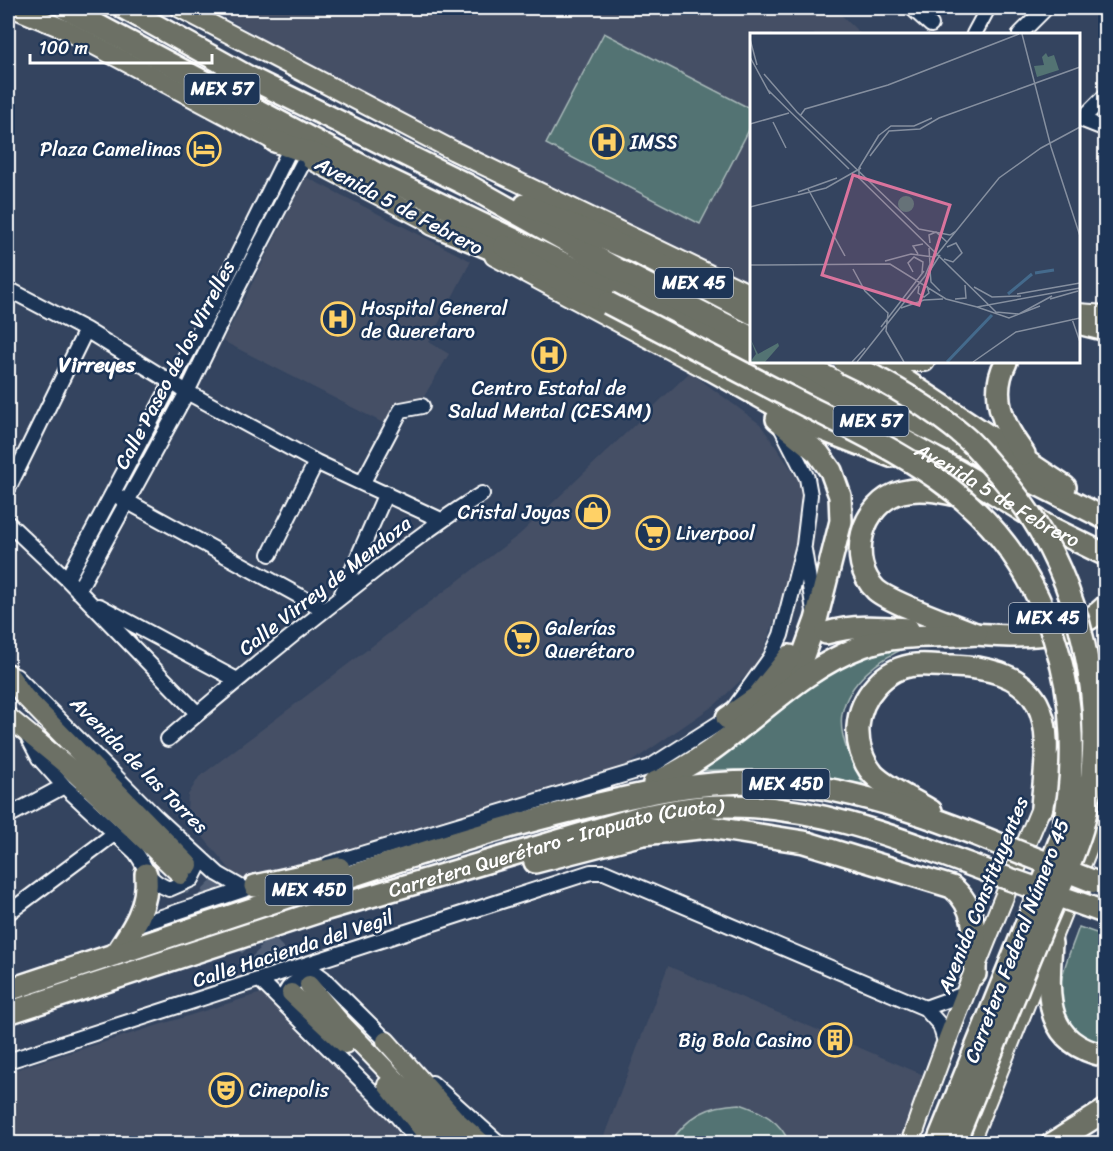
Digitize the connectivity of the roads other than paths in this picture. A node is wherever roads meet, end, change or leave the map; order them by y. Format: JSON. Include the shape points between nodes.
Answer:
{"nodes":[{"id":1,"x":13,"y":8,"type":"edge"},
{"id":2,"x":64,"y":8,"type":"edge"},
{"id":3,"x":124,"y":8,"type":"edge"},
{"id":4,"x":180,"y":8,"type":"edge"},
{"id":5,"x":912,"y":8,"type":"edge"},
{"id":6,"x":988,"y":8,"type":"edge"},
{"id":7,"x":1046,"y":8,"type":"edge"},
{"id":8,"x":931,"y":25,"type":"dead end"},
{"id":9,"x":975,"y":33,"type":"edge"},
{"id":10,"x":1021,"y":33,"type":"edge"},
{"id":11,"x":1106,"y":95,"type":"edge"},
{"id":12,"x":1080,"y":119,"type":"edge"},
{"id":13,"x":1106,"y":129,"type":"edge"},
{"id":14,"x":291,"y":149,"type":"junction"},
{"id":15,"x":377,"y":174,"type":"junction"},
{"id":16,"x":467,"y":185,"type":"junction"},
{"id":17,"x":438,"y":215,"type":"junction"},
{"id":18,"x":8,"y":289,"type":"edge"},
{"id":19,"x":750,"y":294,"type":"edge"},
{"id":20,"x":1080,"y":307,"type":"edge"},
{"id":21,"x":750,"y":312,"type":"edge"},
{"id":22,"x":1093,"y":319,"type":"edge"},
{"id":23,"x":86,"y":330,"type":"junction"},
{"id":24,"x":750,"y":337,"type":"edge"},
{"id":25,"x":750,"y":353,"type":"edge"},
{"id":26,"x":696,"y":361,"type":"junction"},
{"id":27,"x":768,"y":363,"type":"edge"},
{"id":28,"x":799,"y":363,"type":"edge"},
{"id":29,"x":847,"y":363,"type":"edge"},
{"id":30,"x":880,"y":363,"type":"edge"},
{"id":31,"x":1006,"y":363,"type":"edge"},
{"id":32,"x":171,"y":383,"type":"junction"},
{"id":33,"x":187,"y":393,"type":"junction"},
{"id":34,"x":422,"y":406,"type":"dead end"},
{"id":35,"x":777,"y":419,"type":"junction"},
{"id":36,"x":1029,"y":461,"type":"junction"},
{"id":37,"x":316,"y":462,"type":"junction"},
{"id":38,"x":975,"y":481,"type":"junction"},
{"id":39,"x":363,"y":483,"type":"junction"},
{"id":40,"x":8,"y":489,"type":"edge"},
{"id":41,"x":112,"y":493,"type":"junction"},
{"id":42,"x":386,"y":493,"type":"junction"},
{"id":43,"x":482,"y":494,"type":"dead end"},
{"id":44,"x":126,"y":500,"type":"junction"},
{"id":45,"x":1104,"y":518,"type":"edge"},
{"id":46,"x":441,"y":520,"type":"junction"},
{"id":47,"x":8,"y":523,"type":"edge"},
{"id":48,"x":1047,"y":526,"type":"junction"},
{"id":49,"x":804,"y":545,"type":"junction"},
{"id":50,"x":270,"y":554,"type":"dead end"},
{"id":51,"x":1106,"y":555,"type":"edge"},
{"id":52,"x":67,"y":579,"type":"junction"},
{"id":53,"x":83,"y":596,"type":"junction"},
{"id":54,"x":339,"y":599,"type":"junction"},
{"id":55,"x":1106,"y":606,"type":"edge"},
{"id":56,"x":325,"y":610,"type":"junction"},
{"id":57,"x":821,"y":626,"type":"junction"},
{"id":58,"x":976,"y":634,"type":"junction"},
{"id":59,"x":790,"y":656,"type":"dead end"},
{"id":60,"x":1106,"y":667,"type":"edge"},
{"id":61,"x":8,"y":668,"type":"edge"},
{"id":62,"x":8,"y":673,"type":"edge"},
{"id":63,"x":237,"y":680,"type":"junction"},
{"id":64,"x":791,"y":688,"type":"junction"},
{"id":65,"x":196,"y":713,"type":"junction"},
{"id":66,"x":727,"y":718,"type":"junction"},
{"id":67,"x":9,"y":721,"type":"edge"},
{"id":68,"x":27,"y":735,"type":"junction"},
{"id":69,"x":168,"y":739,"type":"dead end"},
{"id":70,"x":64,"y":786,"type":"junction"},
{"id":71,"x":613,"y":800,"type":"junction"},
{"id":72,"x":1106,"y":803,"type":"edge"},
{"id":73,"x":1042,"y":807,"type":"junction"},
{"id":74,"x":8,"y":816,"type":"edge"},
{"id":75,"x":954,"y":826,"type":"junction"},
{"id":76,"x":114,"y":834,"type":"junction"},
{"id":77,"x":445,"y":844,"type":"junction"},
{"id":78,"x":191,"y":866,"type":"junction"},
{"id":79,"x":146,"y":874,"type":"junction"},
{"id":80,"x":1100,"y":884,"type":"edge"},
{"id":81,"x":250,"y":887,"type":"junction"},
{"id":82,"x":327,"y":909,"type":"junction"},
{"id":83,"x":1096,"y":910,"type":"edge"},
{"id":84,"x":8,"y":913,"type":"edge"},
{"id":85,"x":135,"y":926,"type":"junction"},
{"id":86,"x":1051,"y":943,"type":"junction"},
{"id":87,"x":116,"y":954,"type":"junction"},
{"id":88,"x":305,"y":965,"type":"junction"},
{"id":89,"x":260,"y":980,"type":"junction"},
{"id":90,"x":316,"y":981,"type":"junction"},
{"id":91,"x":971,"y":983,"type":"junction"},
{"id":92,"x":8,"y":990,"type":"edge"},
{"id":93,"x":287,"y":997,"type":"junction"},
{"id":94,"x":925,"y":1008,"type":"junction"},
{"id":95,"x":8,"y":1012,"type":"edge"},
{"id":96,"x":386,"y":1041,"type":"junction"},
{"id":97,"x":946,"y":1045,"type":"junction"},
{"id":98,"x":1106,"y":1056,"type":"edge"},
{"id":99,"x":377,"y":1058,"type":"junction"},
{"id":100,"x":8,"y":1061,"type":"edge"},
{"id":101,"x":1106,"y":1110,"type":"edge"},
{"id":102,"x":442,"y":1132,"type":"edge"},
{"id":103,"x":420,"y":1143,"type":"edge"},
{"id":104,"x":458,"y":1143,"type":"edge"},
{"id":105,"x":471,"y":1143,"type":"edge"},
{"id":106,"x":483,"y":1143,"type":"edge"},
{"id":107,"x":500,"y":1143,"type":"edge"},
{"id":108,"x":910,"y":1143,"type":"edge"},
{"id":109,"x":936,"y":1143,"type":"edge"},
{"id":110,"x":954,"y":1143,"type":"edge"},
{"id":111,"x":969,"y":1143,"type":"edge"},
{"id":112,"x":1052,"y":1143,"type":"edge"}],
"edges":[{"from":1,"to":14,"type":"main road","name":"Avenida 5 de Febrero","via":[[64,29]]},
{"from":2,"to":15,"type":"highway","name":"Avenida 5 de Febrero","number":"MEX 57"},
{"from":2,"to":15,"type":"highway","via":[[105,40],[264,125]]},
{"from":3,"to":16,"type":"highway","number":"MEX 57","via":[[250,78]]},
{"from":4,"to":19,"type":"main road","via":[[454,152]]},
{"from":5,"to":8,"type":"street"},
{"from":6,"to":9,"type":"street"},
{"from":7,"to":10,"type":"street"},
{"from":11,"to":12,"type":"street"},
{"from":12,"to":13,"type":"street"},
{"from":14,"to":15,"type":"highway","number":"MEX 57"},
{"from":14,"to":17,"type":"main road","name":"Avenida 5 de Febrero"},
{"from":14,"to":32,"type":"street","name":"Calle Paseo de los Virrelles"},
{"from":14,"to":33,"type":"street","name":"Calle Paseo de los Virrelles","via":[[238,287]]},
{"from":15,"to":17,"type":"highway","name":"Avenida 5 de Febrero","number":"MEX 57"},
{"from":16,"to":21,"type":"highway","number":"MEX 45","via":[[636,252]]},
{"from":16,"to":24,"type":"highway","number":"MEX 57","via":[[620,271]]},
{"from":17,"to":25,"type":"highway","name":"Avenida 5 de Febrero","number":"MEX 57"},
{"from":17,"to":26,"type":"main road","name":"Avenida 5 de Febrero"},
{"from":17,"to":109,"type":"highway","name":"Carretera Federal Número 45","number":"MEX 45","bridge":true,"via":[[858,432],[936,478],[977,513],[1031,582],[1051,625],[1066,673],[1073,763],[1070,797],[1062,836]]},
{"from":18,"to":23,"type":"street"},
{"from":20,"to":22,"type":"street"},
{"from":23,"to":32,"type":"street"},
{"from":23,"to":40,"type":"street"},
{"from":26,"to":35,"type":"main road","name":"Avenida 5 de Febrero"},
{"from":26,"to":38,"type":"highway","via":[[813,426],[874,451]]},
{"from":27,"to":38,"type":"highway","name":"Avenida 5 de Febrero","number":"MEX 57"},
{"from":28,"to":45,"type":"highway","name":"Avenida 5 de Febrero","number":"MEX 57"},
{"from":29,"to":110,"type":"highway","name":"Carretera Federal Número 45","number":"MEX 45","bridge":true,"via":[[884,380],[966,438],[1020,498],[1065,576],[1093,681],[1095,759],[1082,829]]},
{"from":30,"to":36,"type":"highway"},
{"from":31,"to":36,"type":"highway","via":[[999,382],[999,405],[1006,427]]},
{"from":32,"to":33,"type":"street"},
{"from":32,"to":41,"type":"street","name":"Calle Paseo de los Virrelles"},
{"from":33,"to":37,"type":"street"},
{"from":33,"to":44,"type":"street","name":"Calle Paseo de los Virrelles"},
{"from":34,"to":39,"type":"street","via":[[401,410]]},
{"from":35,"to":49,"type":"street","via":[[807,478],[810,495]]},
{"from":35,"to":57,"type":"highway","via":[[818,453],[831,471],[840,496],[841,521]]},
{"from":36,"to":45,"type":"highway"},
{"from":37,"to":39,"type":"street"},
{"from":37,"to":50,"type":"street"},
{"from":38,"to":48,"type":"highway","name":"Avenida 5 de Febrero","number":"MEX 57"},
{"from":39,"to":42,"type":"street"},
{"from":41,"to":44,"type":"street"},
{"from":41,"to":52,"type":"street","name":"Calle Paseo de los Virrelles"},
{"from":42,"to":46,"type":"street"},
{"from":42,"to":54,"type":"street"},
{"from":43,"to":46,"type":"street","name":"Calle Virrey de Mendoza"},
{"from":44,"to":53,"type":"street","name":"Calle Paseo de los Virrelles"},
{"from":44,"to":56,"type":"street"},
{"from":46,"to":54,"type":"street","name":"Calle Virrey de Mendoza"},
{"from":47,"to":52,"type":"street"},
{"from":48,"to":51,"type":"highway","name":"Avenida 5 de Febrero","number":"MEX 57"},
{"from":48,"to":58,"type":"highway","via":[[964,497],[931,490],[892,496],[870,517],[860,545],[869,582],[887,597]]},
{"from":49,"to":57,"type":"street"},
{"from":49,"to":66,"type":"street","via":[[781,635],[771,657]]},
{"from":52,"to":53,"type":"street"},
{"from":53,"to":63,"type":"street"},
{"from":53,"to":65,"type":"street"},
{"from":54,"to":56,"type":"street","name":"Calle Virrey de Mendoza"},
{"from":55,"to":58,"type":"highway","via":[[1078,626],[1050,634]]},
{"from":56,"to":63,"type":"street","name":"Calle Virrey de Mendoza"},
{"from":57,"to":58,"type":"highway"},
{"from":57,"to":64,"type":"highway"},
{"from":58,"to":64,"type":"highway","via":[[865,645],[816,670]]},
{"from":59,"to":66,"type":"highway","via":[[757,697]]},
{"from":60,"to":73,"type":"main road","name":"Avenida Constituyentes"},
{"from":61,"to":78,"type":"street","name":"Avenida de las Torres","via":[[156,818]]},
{"from":62,"to":78,"type":"main road","name":"Avenida de las Torres","via":[[24,696]]},
{"from":63,"to":65,"type":"street","name":"Calle Virrey de Mendoza"},
{"from":64,"to":71,"type":"highway","via":[[691,765]]},
{"from":65,"to":69,"type":"street","name":"Calle Virrey de Mendoza"},
{"from":66,"to":81,"type":"street","via":[[650,767]]},
{"from":67,"to":68,"type":"main road","name":"Avenida de las Torres"},
{"from":68,"to":70,"type":"street","via":[[39,758]]},
{"from":68,"to":78,"type":"main road","name":"Avenida de las Torres"},
{"from":70,"to":74,"type":"street"},
{"from":70,"to":76,"type":"street"},
{"from":71,"to":75,"type":"highway","name":"Carretera Querétaro - Irapuato (Cuota)","number":"MEX 45D","via":[[663,788],[766,782],[851,795]]},
{"from":71,"to":77,"type":"highway","name":"Carretera Querétaro - Irapuato (Cuota)","number":"MEX 45D"},
{"from":72,"to":86,"type":"main road"},
{"from":73,"to":75,"type":"highway","via":[[1044,723],[1037,704],[1024,687],[1006,675],[969,666],[904,667],[877,685],[864,703],[859,724],[860,746],[875,776]]},
{"from":73,"to":91,"type":"main road","name":"Avenida Constituyentes"},
{"from":75,"to":80,"type":"highway","number":"MEX 45D","bridge":true},
{"from":76,"to":79,"type":"street","via":[[139,857]]},
{"from":76,"to":84,"type":"street"},
{"from":77,"to":81,"type":"highway"},
{"from":77,"to":87,"type":"highway","name":"Carretera Querétaro - Irapuato (Cuota)","number":"MEX 45D"},
{"from":78,"to":79,"type":"street","via":[[192,879],[169,888]]},
{"from":78,"to":81,"type":"street","name":"Avenida de las Torres","via":[[232,884]]},
{"from":79,"to":85,"type":"highway","via":[[148,892]]},
{"from":81,"to":85,"type":"street"},
{"from":82,"to":83,"type":"highway","name":"Carretera Querétaro - Irapuato (Cuota)","number":"MEX 45D","bridge":true,"via":[[640,817],[721,806],[776,808],[879,831]]},
{"from":82,"to":91,"type":"highway","via":[[436,889],[643,834],[709,827],[804,842],[952,887],[966,902],[975,927]]},
{"from":82,"to":95,"type":"highway","name":"Carretera Querétaro - Irapuato (Cuota)","number":"MEX 45D"},
{"from":85,"to":87,"type":"highway"},
{"from":86,"to":98,"type":"highway","via":[[1048,993],[1056,1023],[1077,1045]]},
{"from":86,"to":111,"type":"main road"},
{"from":87,"to":92,"type":"highway","name":"Carretera Querétaro - Irapuato (Cuota)","number":"MEX 45D"},
{"from":88,"to":89,"type":"street","name":"Calle Hacienda del Vegil"},
{"from":88,"to":90,"type":"street"},
{"from":88,"to":94,"type":"street","name":"Calle Hacienda del Vegil","via":[[591,872],[604,872]]},
{"from":89,"to":93,"type":"street"},
{"from":89,"to":100,"type":"street","name":"Calle Hacienda del Vegil"},
{"from":90,"to":93,"type":"street","via":[[299,980],[288,986]]},
{"from":90,"to":96,"type":"street"},
{"from":90,"to":99,"type":"main road","via":[[340,1022]]},
{"from":91,"to":94,"type":"street"},
{"from":91,"to":97,"type":"main road","name":"Avenida Constituyentes"},
{"from":93,"to":102,"type":"main road"},
{"from":93,"to":103,"type":"street"},
{"from":94,"to":97,"type":"street","via":[[940,1025]]},
{"from":96,"to":102,"type":"main road"},
{"from":96,"to":107,"type":"street"},
{"from":97,"to":108,"type":"main road","name":"Avenida Constituyentes"},
{"from":99,"to":102,"type":"main road"},
{"from":99,"to":105,"type":"main road","via":[[403,1077]]},
{"from":101,"to":112,"type":"highway"},
{"from":102,"to":104,"type":"main road"},
{"from":102,"to":106,"type":"main road"}]}
